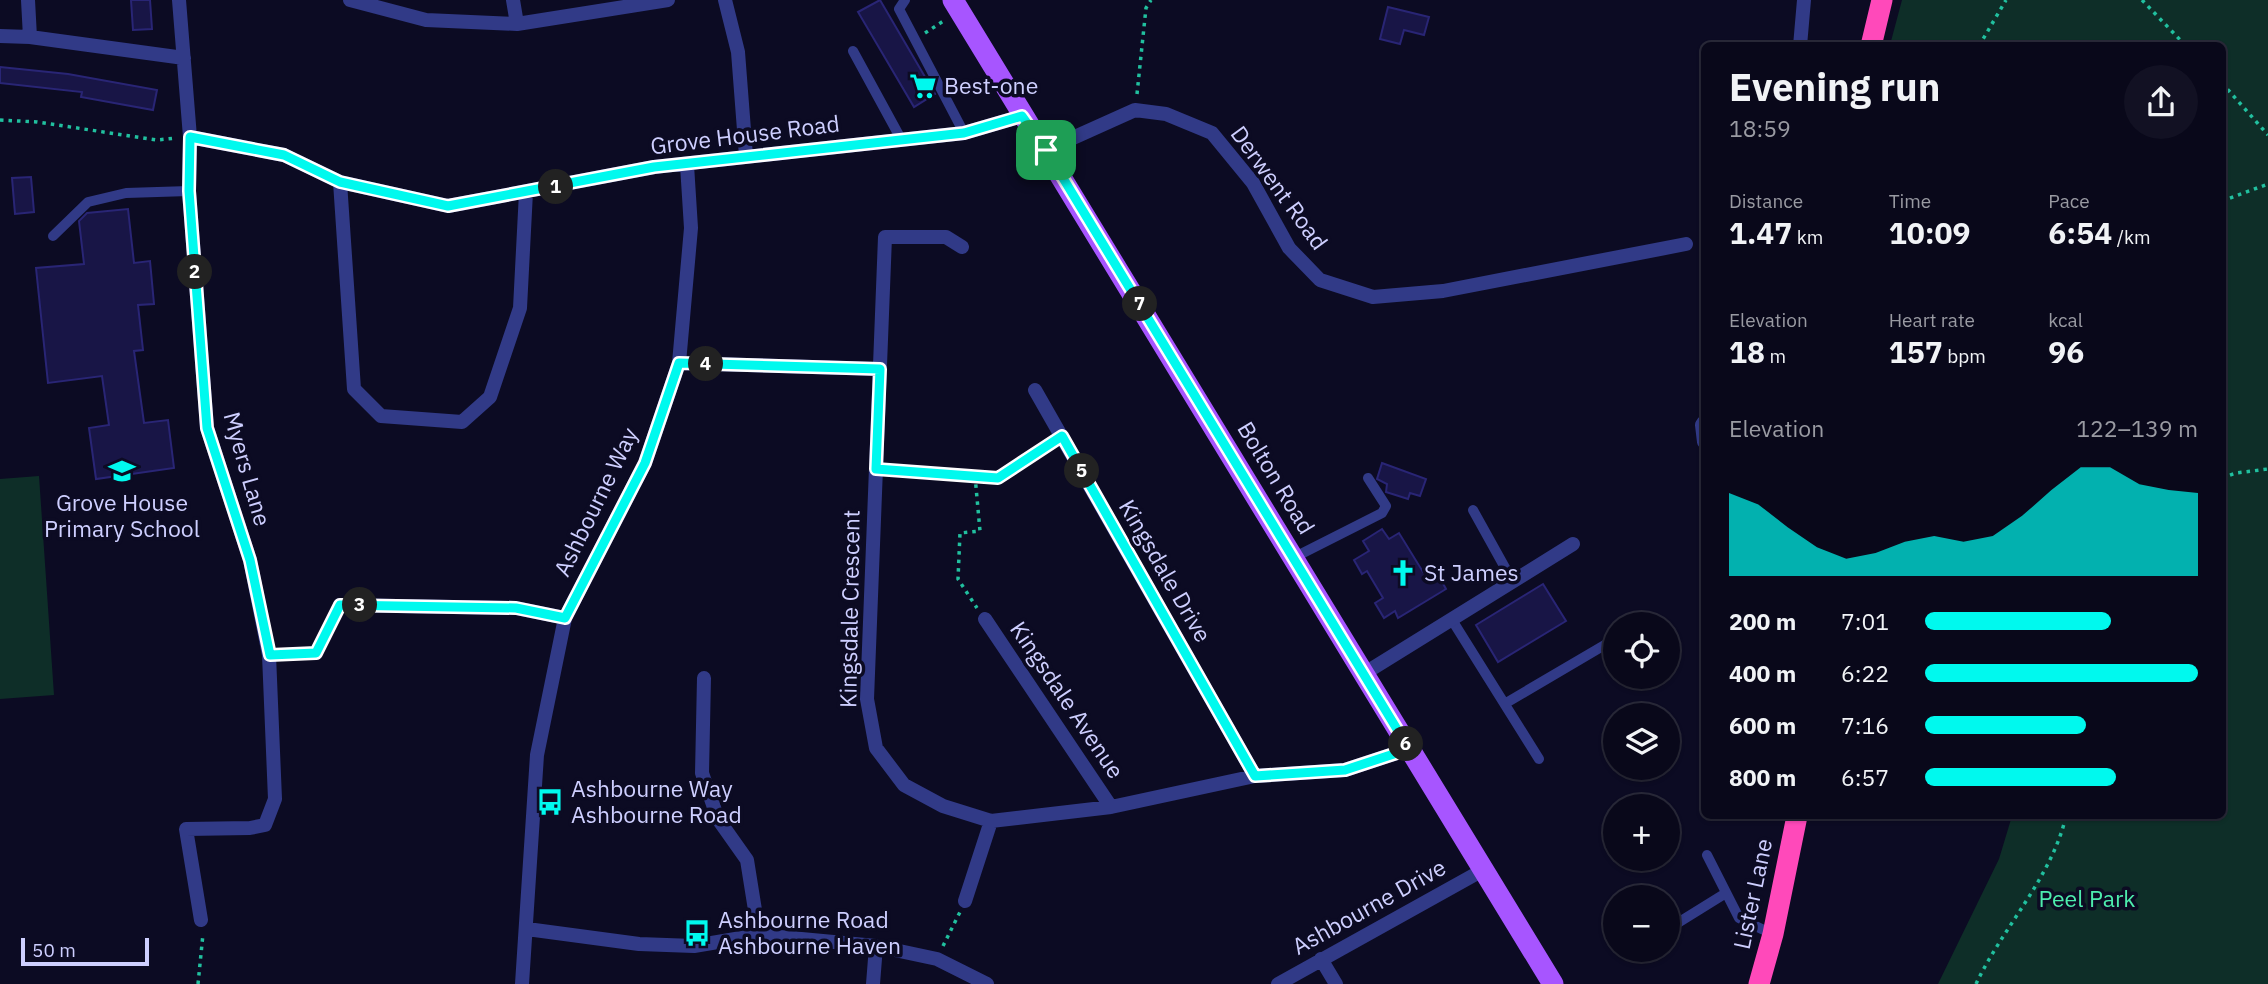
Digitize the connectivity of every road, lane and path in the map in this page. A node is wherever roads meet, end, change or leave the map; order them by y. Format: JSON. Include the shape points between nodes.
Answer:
{"nodes":[{"id":1,"x":28,"y":0,"type":"edge"},
{"id":2,"x":180,"y":0,"type":"edge"},
{"id":3,"x":350,"y":0,"type":"edge"},
{"id":4,"x":513,"y":0,"type":"edge"},
{"id":5,"x":668,"y":0,"type":"edge"},
{"id":6,"x":725,"y":0,"type":"edge"},
{"id":7,"x":905,"y":0,"type":"edge"},
{"id":8,"x":1151,"y":0,"type":"edge"},
{"id":9,"x":1804,"y":0,"type":"edge"},
{"id":10,"x":1882,"y":0,"type":"edge"},
{"id":11,"x":2006,"y":0,"type":"edge"},
{"id":12,"x":2141,"y":0,"type":"edge"},
{"id":13,"x":956,"y":6,"type":"edge"},
{"id":14,"x":517,"y":24,"type":"junction"},
{"id":15,"x":0,"y":37,"type":"edge"},
{"id":16,"x":30,"y":37,"type":"junction"},
{"id":17,"x":914,"y":40,"type":"junction"},
{"id":18,"x":1800,"y":42,"type":"edge"},
{"id":19,"x":1872,"y":42,"type":"edge"},
{"id":20,"x":1981,"y":42,"type":"edge"},
{"id":21,"x":2182,"y":42,"type":"edge"},
{"id":22,"x":853,"y":51,"type":"dead end"},
{"id":23,"x":184,"y":58,"type":"junction"},
{"id":24,"x":2226,"y":88,"type":"edge"},
{"id":25,"x":1135,"y":110,"type":"junction"},
{"id":26,"x":1022,"y":116,"type":"junction"},
{"id":27,"x":0,"y":120,"type":"edge"},
{"id":28,"x":964,"y":133,"type":"junction"},
{"id":29,"x":2268,"y":135,"type":"edge"},
{"id":30,"x":190,"y":137,"type":"junction"},
{"id":31,"x":901,"y":139,"type":"junction"},
{"id":32,"x":1046,"y":150,"type":"junction"},
{"id":33,"x":746,"y":156,"type":"junction"},
{"id":34,"x":687,"y":165,"type":"junction"},
{"id":35,"x":340,"y":182,"type":"junction"},
{"id":36,"x":2268,"y":184,"type":"edge"},
{"id":37,"x":189,"y":191,"type":"junction"},
{"id":38,"x":526,"y":192,"type":"junction"},
{"id":39,"x":2226,"y":200,"type":"edge"},
{"id":40,"x":53,"y":236,"type":"dead end"},
{"id":41,"x":1686,"y":243,"type":"dead end"},
{"id":42,"x":962,"y":247,"type":"dead end"},
{"id":43,"x":679,"y":363,"type":"junction"},
{"id":44,"x":880,"y":369,"type":"junction"},
{"id":45,"x":1035,"y":390,"type":"dead end"},
{"id":46,"x":1062,"y":436,"type":"junction"},
{"id":47,"x":876,"y":469,"type":"junction"},
{"id":48,"x":2268,"y":469,"type":"edge"},
{"id":49,"x":975,"y":476,"type":"junction"},
{"id":50,"x":2226,"y":477,"type":"edge"},
{"id":51,"x":1368,"y":478,"type":"dead end"},
{"id":52,"x":1473,"y":510,"type":"dead end"},
{"id":53,"x":1573,"y":544,"type":"dead end"},
{"id":54,"x":1293,"y":558,"type":"junction"},
{"id":55,"x":1513,"y":582,"type":"junction"},
{"id":56,"x":340,"y":605,"type":"joint"},
{"id":57,"x":565,"y":618,"type":"junction"},
{"id":58,"x":985,"y":619,"type":"joint"},
{"id":59,"x":1452,"y":620,"type":"junction"},
{"id":60,"x":1603,"y":646,"type":"edge"},
{"id":61,"x":270,"y":655,"type":"junction"},
{"id":62,"x":1365,"y":673,"type":"junction"},
{"id":63,"x":704,"y":678,"type":"dead end"},
{"id":64,"x":1506,"y":704,"type":"junction"},
{"id":65,"x":1409,"y":749,"type":"junction"},
{"id":66,"x":1539,"y":759,"type":"dead end"},
{"id":67,"x":1255,"y":776,"type":"junction"},
{"id":68,"x":1111,"y":807,"type":"junction"},
{"id":69,"x":1796,"y":819,"type":"edge"},
{"id":70,"x":2065,"y":819,"type":"edge"},
{"id":71,"x":991,"y":821,"type":"junction"},
{"id":72,"x":1707,"y":855,"type":"dead end"},
{"id":73,"x":1483,"y":870,"type":"junction"},
{"id":74,"x":1726,"y":893,"type":"junction"},
{"id":75,"x":965,"y":901,"type":"joint"},
{"id":76,"x":201,"y":920,"type":"joint"},
{"id":77,"x":1680,"y":922,"type":"edge"},
{"id":78,"x":527,"y":929,"type":"junction"},
{"id":79,"x":1773,"y":934,"type":"junction"},
{"id":80,"x":759,"y":935,"type":"junction"},
{"id":81,"x":876,"y":946,"type":"junction"},
{"id":82,"x":1321,"y":958,"type":"junction"},
{"id":83,"x":937,"y":959,"type":"junction"},
{"id":84,"x":198,"y":984,"type":"edge"},
{"id":85,"x":522,"y":984,"type":"edge"},
{"id":86,"x":873,"y":984,"type":"edge"},
{"id":87,"x":987,"y":984,"type":"edge"},
{"id":88,"x":1278,"y":984,"type":"edge"},
{"id":89,"x":1336,"y":984,"type":"edge"},
{"id":90,"x":1553,"y":984,"type":"edge"},
{"id":91,"x":1759,"y":984,"type":"edge"},
{"id":92,"x":1976,"y":984,"type":"edge"}],
"edges":[{"from":1,"to":16,"type":"street"},
{"from":2,"to":23,"type":"street","name":"Myers Lane"},
{"from":3,"to":14,"type":"street","via":[[426,20]]},
{"from":4,"to":14,"type":"street"},
{"from":5,"to":14,"type":"street"},
{"from":6,"to":33,"type":"street","via":[[738,52]]},
{"from":7,"to":17,"type":"lane","via":[[899,9]]},
{"from":8,"to":25,"type":"path","via":[[1146,8]]},
{"from":9,"to":18,"type":"street"},
{"from":10,"to":19,"type":"highway"},
{"from":11,"to":20,"type":"path"},
{"from":12,"to":21,"type":"path"},
{"from":13,"to":17,"type":"path"},
{"from":13,"to":26,"type":"main road","name":"Bolton Road"},
{"from":15,"to":16,"type":"street"},
{"from":16,"to":23,"type":"street"},
{"from":17,"to":28,"type":"lane"},
{"from":22,"to":31,"type":"lane"},
{"from":23,"to":30,"type":"street","name":"Myers Lane"},
{"from":24,"to":29,"type":"path"},
{"from":25,"to":32,"type":"street"},
{"from":25,"to":41,"type":"street","name":"Derwent Road","via":[[1166,114],[1212,133],[1254,183],[1289,248],[1320,280],[1373,297],[1443,291]]},
{"from":26,"to":28,"type":"street","name":"Grove House Road"},
{"from":26,"to":32,"type":"main road","name":"Bolton Road"},
{"from":27,"to":30,"type":"path","via":[[157,140]]},
{"from":28,"to":31,"type":"street","name":"Grove House Road"},
{"from":30,"to":35,"type":"street","name":"Grove House Road","via":[[284,155]]},
{"from":30,"to":37,"type":"street","name":"Myers Lane"},
{"from":31,"to":33,"type":"street","name":"Grove House Road"},
{"from":32,"to":54,"type":"main road","name":"Bolton Road"},
{"from":33,"to":34,"type":"street","name":"Grove House Road"},
{"from":34,"to":38,"type":"street","name":"Grove House Road"},
{"from":34,"to":43,"type":"street","name":"Ashbourne Way","via":[[691,228]]},
{"from":35,"to":38,"type":"street","name":"Grove House Road","via":[[448,206]]},
{"from":35,"to":38,"type":"street","via":[[354,389],[381,416],[463,422],[490,397],[520,307]]},
{"from":36,"to":39,"type":"path"},
{"from":37,"to":40,"type":"lane","via":[[126,193],[88,202]]},
{"from":37,"to":61,"type":"street","name":"Myers Lane","via":[[207,428],[250,560]]},
{"from":42,"to":44,"type":"street","name":"Kingsdale Crescent","via":[[946,237],[885,237]]},
{"from":43,"to":44,"type":"street"},
{"from":43,"to":57,"type":"street","name":"Ashbourne Way","via":[[645,463]]},
{"from":44,"to":47,"type":"street","name":"Kingsdale Crescent"},
{"from":45,"to":46,"type":"street","name":"Kingsdale Drive"},
{"from":46,"to":49,"type":"path","via":[[998,478]]},
{"from":46,"to":67,"type":"street","name":"Kingsdale Drive"},
{"from":47,"to":49,"type":"path"},
{"from":47,"to":71,"type":"street","name":"Kingsdale Crescent","via":[[867,699],[876,748],[904,785],[943,806]]},
{"from":48,"to":50,"type":"path"},
{"from":49,"to":58,"type":"path","via":[[980,531],[960,533],[958,579]]},
{"from":51,"to":54,"type":"lane","via":[[1386,506],[1382,513]]},
{"from":52,"to":55,"type":"lane"},
{"from":53,"to":55,"type":"street"},
{"from":54,"to":62,"type":"main road","name":"Bolton Road"},
{"from":55,"to":59,"type":"street"},
{"from":56,"to":57,"type":"street","via":[[516,608]]},
{"from":56,"to":61,"type":"path","via":[[316,653]]},
{"from":57,"to":78,"type":"street","name":"Ashbourne Way","via":[[537,755]]},
{"from":58,"to":68,"type":"street","name":"Kingsdale Avenue"},
{"from":59,"to":62,"type":"street"},
{"from":59,"to":64,"type":"lane"},
{"from":60,"to":64,"type":"lane"},
{"from":61,"to":76,"type":"street","name":"Myers Lane","via":[[275,800],[265,825],[186,830]]},
{"from":62,"to":65,"type":"main road","name":"Bolton Road"},
{"from":63,"to":80,"type":"street","via":[[702,773],[718,819],[747,860]]},
{"from":64,"to":66,"type":"lane"},
{"from":65,"to":67,"type":"street","name":"Kingsdale Crescent","via":[[1345,770]]},
{"from":65,"to":73,"type":"main road","name":"Bolton Road"},
{"from":67,"to":68,"type":"street","name":"Kingsdale Crescent"},
{"from":68,"to":71,"type":"street","name":"Kingsdale Crescent"},
{"from":69,"to":79,"type":"highway","name":"Lister Lane"},
{"from":70,"to":92,"type":"path","via":[[2059,845]]},
{"from":71,"to":75,"type":"street"},
{"from":72,"to":74,"type":"lane"},
{"from":73,"to":82,"type":"street","name":"Ashbourne Drive"},
{"from":73,"to":90,"type":"main road","name":"Bolton Road"},
{"from":74,"to":77,"type":"lane"},
{"from":74,"to":79,"type":"lane","via":[[1739,918]]},
{"from":75,"to":83,"type":"path"},
{"from":76,"to":84,"type":"path"},
{"from":78,"to":80,"type":"street","via":[[639,944],[694,946]]},
{"from":78,"to":85,"type":"street","name":"Ashbourne Way"},
{"from":79,"to":91,"type":"highway","name":"Lister Lane"},
{"from":80,"to":81,"type":"street"},
{"from":81,"to":83,"type":"street"},
{"from":81,"to":86,"type":"street"},
{"from":82,"to":88,"type":"street","name":"Ashbourne Drive"},
{"from":82,"to":89,"type":"street"},
{"from":83,"to":87,"type":"street"}]}
